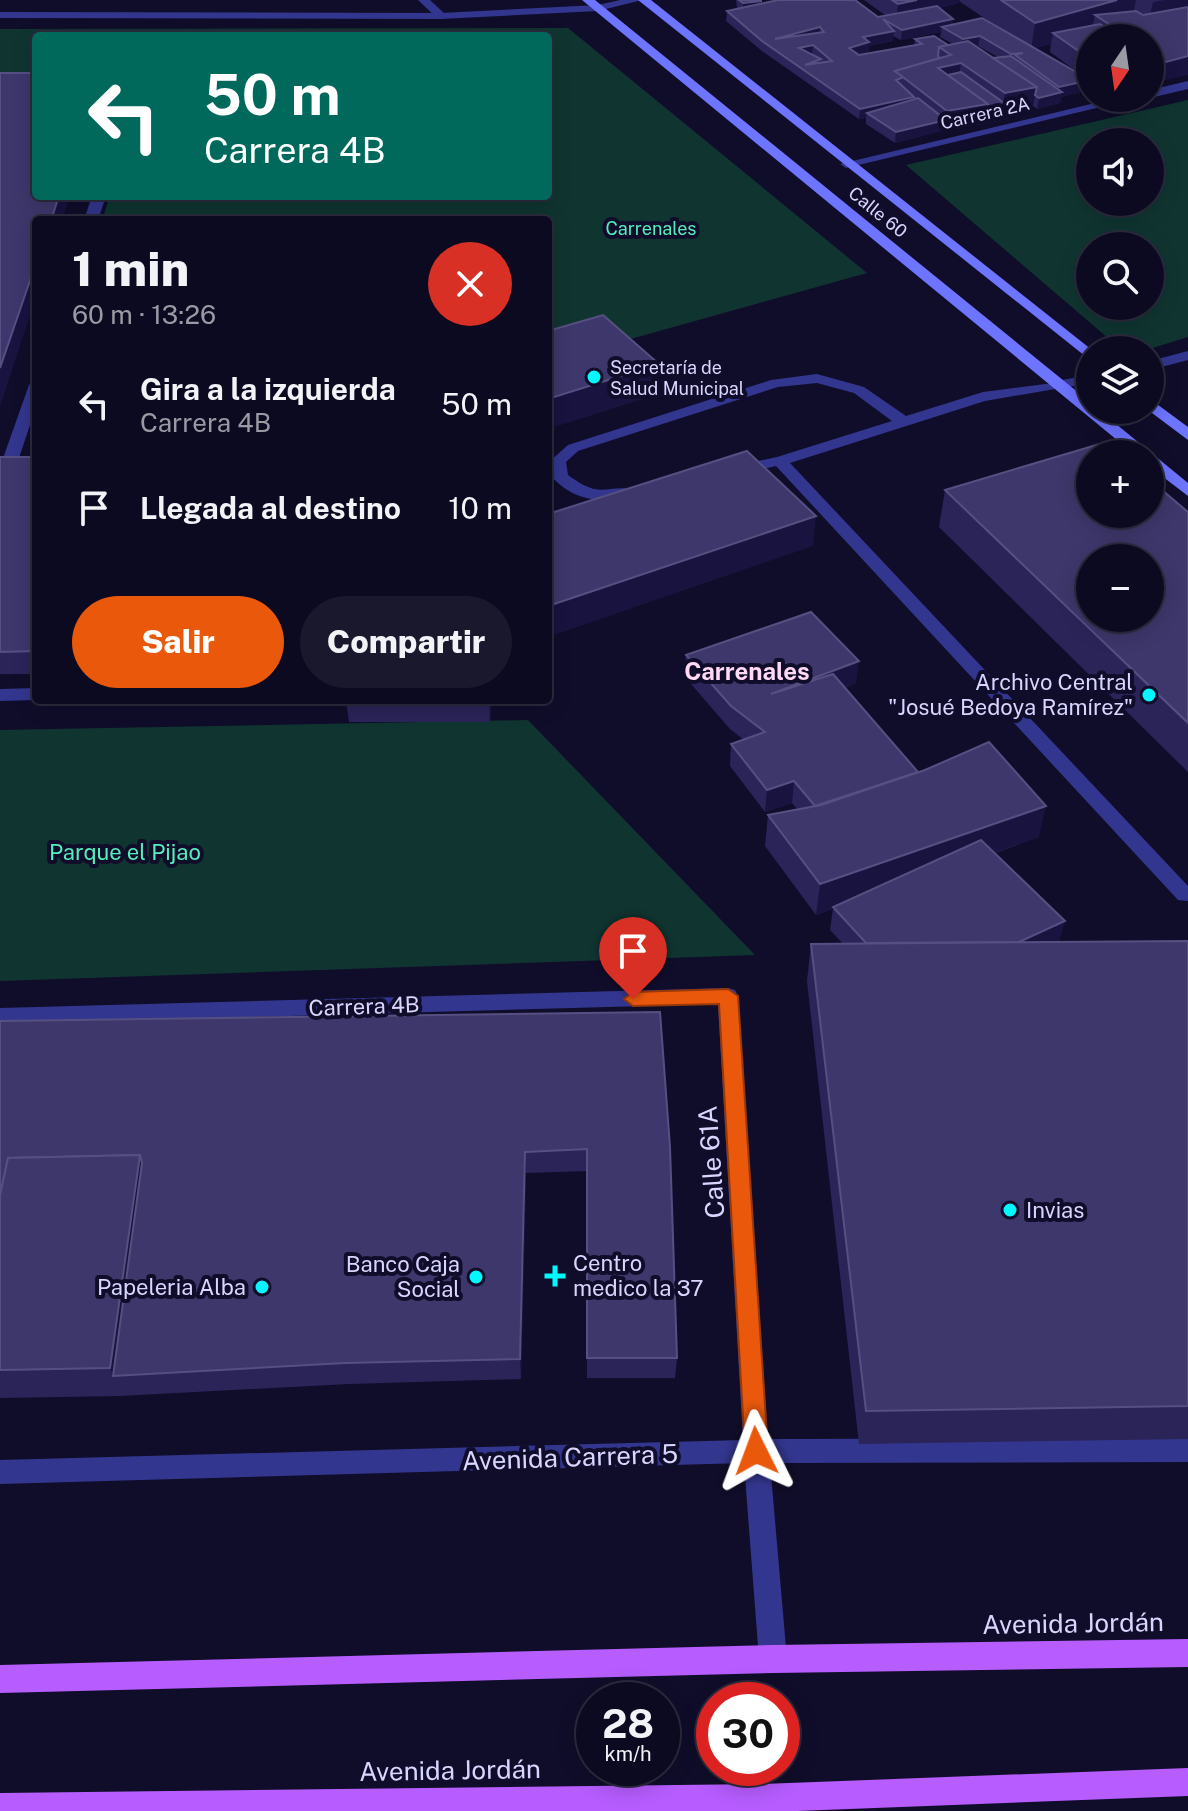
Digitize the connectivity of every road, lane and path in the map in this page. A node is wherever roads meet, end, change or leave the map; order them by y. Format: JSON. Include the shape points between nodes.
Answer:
{"nodes":[{"id":1,"x":424,"y":0,"type":"edge"},
{"id":2,"x":636,"y":0,"type":"edge"},
{"id":3,"x":644,"y":0,"type":"edge"},
{"id":4,"x":593,"y":4,"type":"edge"},
{"id":5,"x":0,"y":15,"type":"edge"},
{"id":6,"x":441,"y":16,"type":"junction"},
{"id":7,"x":1188,"y":85,"type":"edge"},
{"id":8,"x":1164,"y":91,"type":"edge"},
{"id":9,"x":1076,"y":111,"type":"edge"},
{"id":10,"x":846,"y":164,"type":"junction"},
{"id":11,"x":1076,"y":345,"type":"edge"},
{"id":12,"x":1188,"y":355,"type":"edge"},
{"id":13,"x":1164,"y":362,"type":"edge"},
{"id":14,"x":1076,"y":381,"type":"edge"},
{"id":15,"x":1056,"y":385,"type":"junction"},
{"id":16,"x":32,"y":398,"type":"edge"},
{"id":17,"x":1164,"y":415,"type":"edge"},
{"id":18,"x":905,"y":423,"type":"junction"},
{"id":19,"x":1188,"y":435,"type":"edge"},
{"id":20,"x":1126,"y":440,"type":"edge"},
{"id":21,"x":780,"y":461,"type":"junction"},
{"id":22,"x":11,"y":464,"type":"edge"},
{"id":23,"x":1164,"y":471,"type":"edge"},
{"id":24,"x":720,"y":474,"type":"edge"},
{"id":25,"x":646,"y":490,"type":"edge"},
{"id":26,"x":1188,"y":491,"type":"edge"},
{"id":27,"x":32,"y":694,"type":"edge"},
{"id":28,"x":0,"y":695,"type":"edge"},
{"id":29,"x":1185,"y":895,"type":"dead end"},
{"id":30,"x":728,"y":996,"type":"joint"},
{"id":31,"x":0,"y":1016,"type":"edge"},
{"id":32,"x":1188,"y":1450,"type":"edge"},
{"id":33,"x":756,"y":1451,"type":"junction"},
{"id":34,"x":0,"y":1472,"type":"edge"},
{"id":35,"x":1188,"y":1653,"type":"edge"},
{"id":36,"x":773,"y":1659,"type":"junction"},
{"id":37,"x":0,"y":1679,"type":"edge"},
{"id":38,"x":1188,"y":1782,"type":"edge"},
{"id":39,"x":761,"y":1805,"type":"edge"},
{"id":40,"x":0,"y":1807,"type":"edge"}],
"edges":[{"from":1,"to":6,"type":"street"},
{"from":2,"to":4,"type":"street"},
{"from":3,"to":10,"type":"main road","name":"Calle 60"},
{"from":4,"to":6,"type":"street"},
{"from":4,"to":15,"type":"main road","name":"Calle 60"},
{"from":5,"to":6,"type":"street"},
{"from":7,"to":8,"type":"street"},
{"from":9,"to":10,"type":"street","name":"Carrera 2A"},
{"from":10,"to":11,"type":"main road","name":"Calle 60"},
{"from":12,"to":13,"type":"street"},
{"from":14,"to":15,"type":"street"},
{"from":15,"to":18,"type":"street","via":[[983,397]]},
{"from":15,"to":20,"type":"main road","name":"Calle 60"},
{"from":16,"to":22,"type":"street"},
{"from":17,"to":19,"type":"main road"},
{"from":18,"to":21,"type":"street"},
{"from":18,"to":25,"type":"street","via":[[859,390],[817,378],[776,383],[573,448],[558,461],[560,477],[582,494],[616,497]]},
{"from":21,"to":24,"type":"street"},
{"from":21,"to":29,"type":"street"},
{"from":23,"to":26,"type":"main road"},
{"from":27,"to":28,"type":"street"},
{"from":30,"to":31,"type":"street","name":"Carrera 4B"},
{"from":30,"to":33,"type":"street","name":"Calle 61A"},
{"from":32,"to":33,"type":"street","name":"Avenida Carrera 5"},
{"from":33,"to":34,"type":"street","name":"Avenida Carrera 5"},
{"from":33,"to":36,"type":"street","name":"Calle 61A"},
{"from":35,"to":36,"type":"main road","name":"Avenida Jordán"},
{"from":36,"to":37,"type":"main road","name":"Avenida Jordán"},
{"from":38,"to":39,"type":"main road","name":"Avenida Jordán"},
{"from":39,"to":40,"type":"main road","name":"Avenida Jordán"}]}
